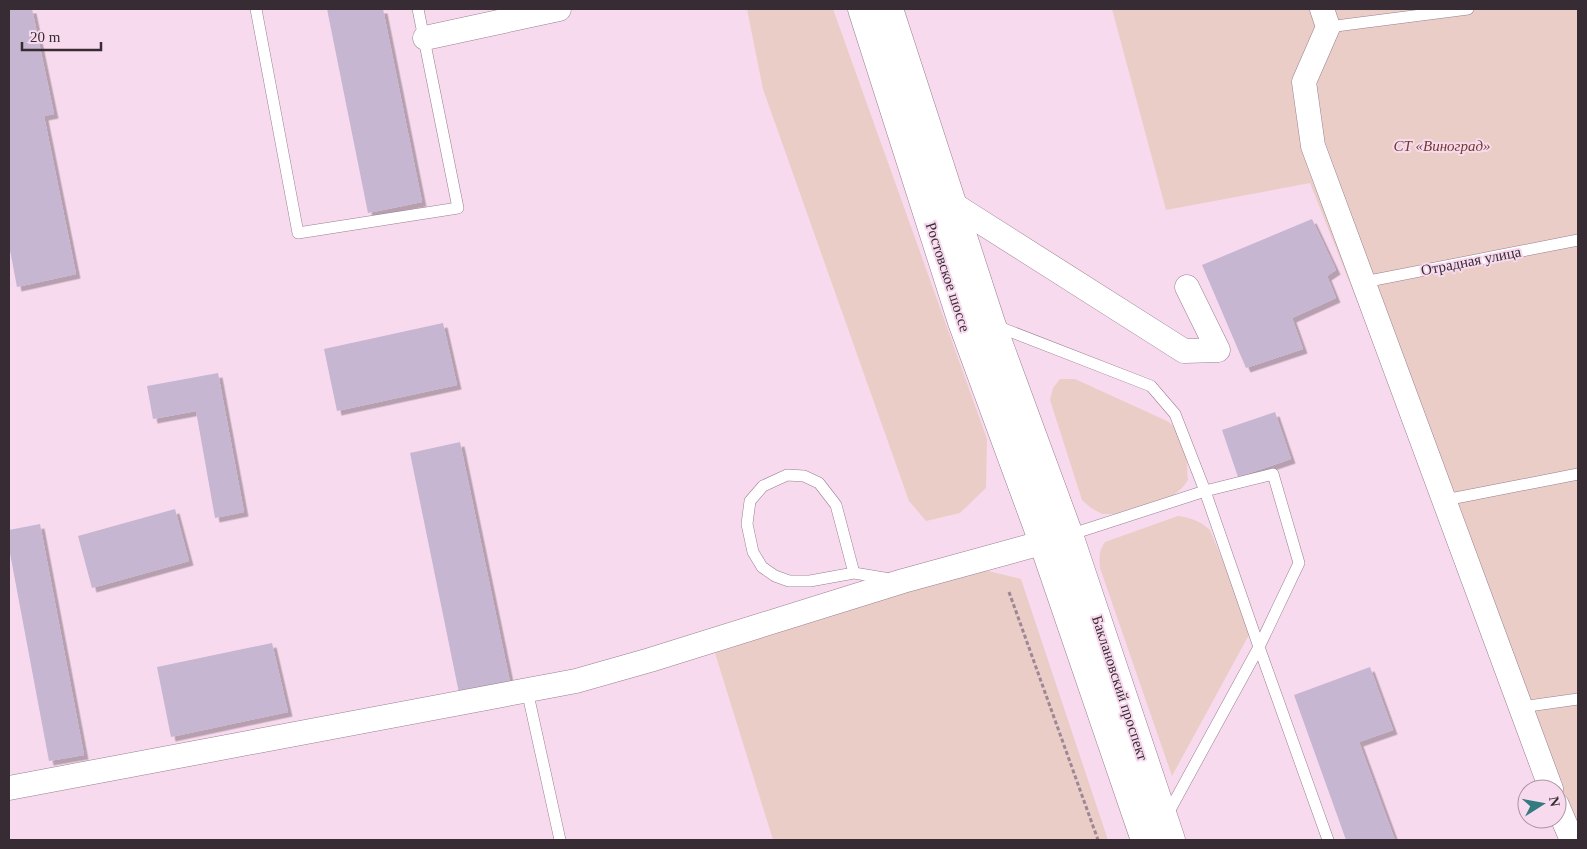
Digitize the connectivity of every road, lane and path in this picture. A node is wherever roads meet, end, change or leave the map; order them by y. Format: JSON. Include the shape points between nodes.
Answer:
{"nodes":[{"id":1,"x":256,"y":9,"type":"edge"},
{"id":2,"x":418,"y":9,"type":"edge"},
{"id":3,"x":559,"y":9,"type":"edge"},
{"id":4,"x":862,"y":9,"type":"edge"},
{"id":5,"x":889,"y":9,"type":"edge"},
{"id":6,"x":1468,"y":9,"type":"edge"},
{"id":7,"x":1325,"y":18,"type":"edge"},
{"id":8,"x":425,"y":38,"type":"junction"},
{"id":9,"x":952,"y":203,"type":"junction"},
{"id":10,"x":1578,"y":240,"type":"edge"},
{"id":11,"x":1364,"y":282,"type":"junction"},
{"id":12,"x":1186,"y":287,"type":"dead end"},
{"id":13,"x":991,"y":324,"type":"junction"},
{"id":14,"x":1578,"y":474,"type":"edge"},
{"id":15,"x":1205,"y":491,"type":"junction"},
{"id":16,"x":1445,"y":500,"type":"junction"},
{"id":17,"x":1069,"y":535,"type":"junction"},
{"id":18,"x":1043,"y":542,"type":"junction"},
{"id":19,"x":854,"y":573,"type":"junction"},
{"id":20,"x":903,"y":581,"type":"junction"},
{"id":21,"x":1009,"y":592,"type":"dead end"},
{"id":22,"x":1259,"y":647,"type":"junction"},
{"id":23,"x":527,"y":690,"type":"junction"},
{"id":24,"x":1578,"y":699,"type":"edge"},
{"id":25,"x":1521,"y":707,"type":"junction"},
{"id":26,"x":1547,"y":779,"type":"edge"},
{"id":27,"x":9,"y":788,"type":"edge"},
{"id":28,"x":1567,"y":828,"type":"edge"},
{"id":29,"x":1168,"y":831,"type":"edge"},
{"id":30,"x":560,"y":840,"type":"edge"},
{"id":31,"x":1098,"y":840,"type":"edge"},
{"id":32,"x":1145,"y":840,"type":"edge"},
{"id":33,"x":1328,"y":840,"type":"edge"},
{"id":34,"x":1572,"y":840,"type":"edge"}],
"edges":[{"from":1,"to":8,"type":"lane","via":[[298,232],[458,208]]},
{"from":2,"to":8,"type":"lane"},
{"from":3,"to":8,"type":"street"},
{"from":4,"to":18,"type":"main road","name":"Ростовское шоссе","via":[[962,322]]},
{"from":5,"to":9,"type":"main road","name":"Ростовское шоссе"},
{"from":6,"to":7,"type":"lane"},
{"from":7,"to":11,"type":"street","via":[[1304,82],[1313,146]]},
{"from":9,"to":12,"type":"street","via":[[1184,351],[1218,350]]},
{"from":9,"to":13,"type":"main road","name":"Ростовское шоссе"},
{"from":10,"to":11,"type":"lane","name":"Отрадная улица"},
{"from":11,"to":16,"type":"street"},
{"from":13,"to":15,"type":"lane","via":[[1151,386],[1174,414]]},
{"from":13,"to":17,"type":"main road","name":"Ростовское шоссе"},
{"from":14,"to":16,"type":"lane"},
{"from":15,"to":17,"type":"lane"},
{"from":15,"to":22,"type":"lane"},
{"from":15,"to":22,"type":"lane","via":[[1273,474],[1299,563]]},
{"from":16,"to":25,"type":"street"},
{"from":17,"to":18,"type":"street"},
{"from":17,"to":29,"type":"main road","name":"Баклановский проспект"},
{"from":18,"to":20,"type":"street"},
{"from":18,"to":32,"type":"main road","name":"Баклановский проспект"},
{"from":19,"to":19,"type":"lane","via":[[836,505],[819,483],[804,476],[787,475],[763,486],[750,501],[747,524],[753,552],[762,567],[789,581],[810,581]]},
{"from":19,"to":20,"type":"lane"},
{"from":20,"to":23,"type":"street","via":[[650,660],[576,681]]},
{"from":21,"to":31,"type":"path"},
{"from":22,"to":29,"type":"lane"},
{"from":22,"to":33,"type":"lane"},
{"from":23,"to":27,"type":"street"},
{"from":23,"to":30,"type":"lane"},
{"from":24,"to":25,"type":"lane"},
{"from":25,"to":26,"type":"street"},
{"from":28,"to":34,"type":"street"}]}
